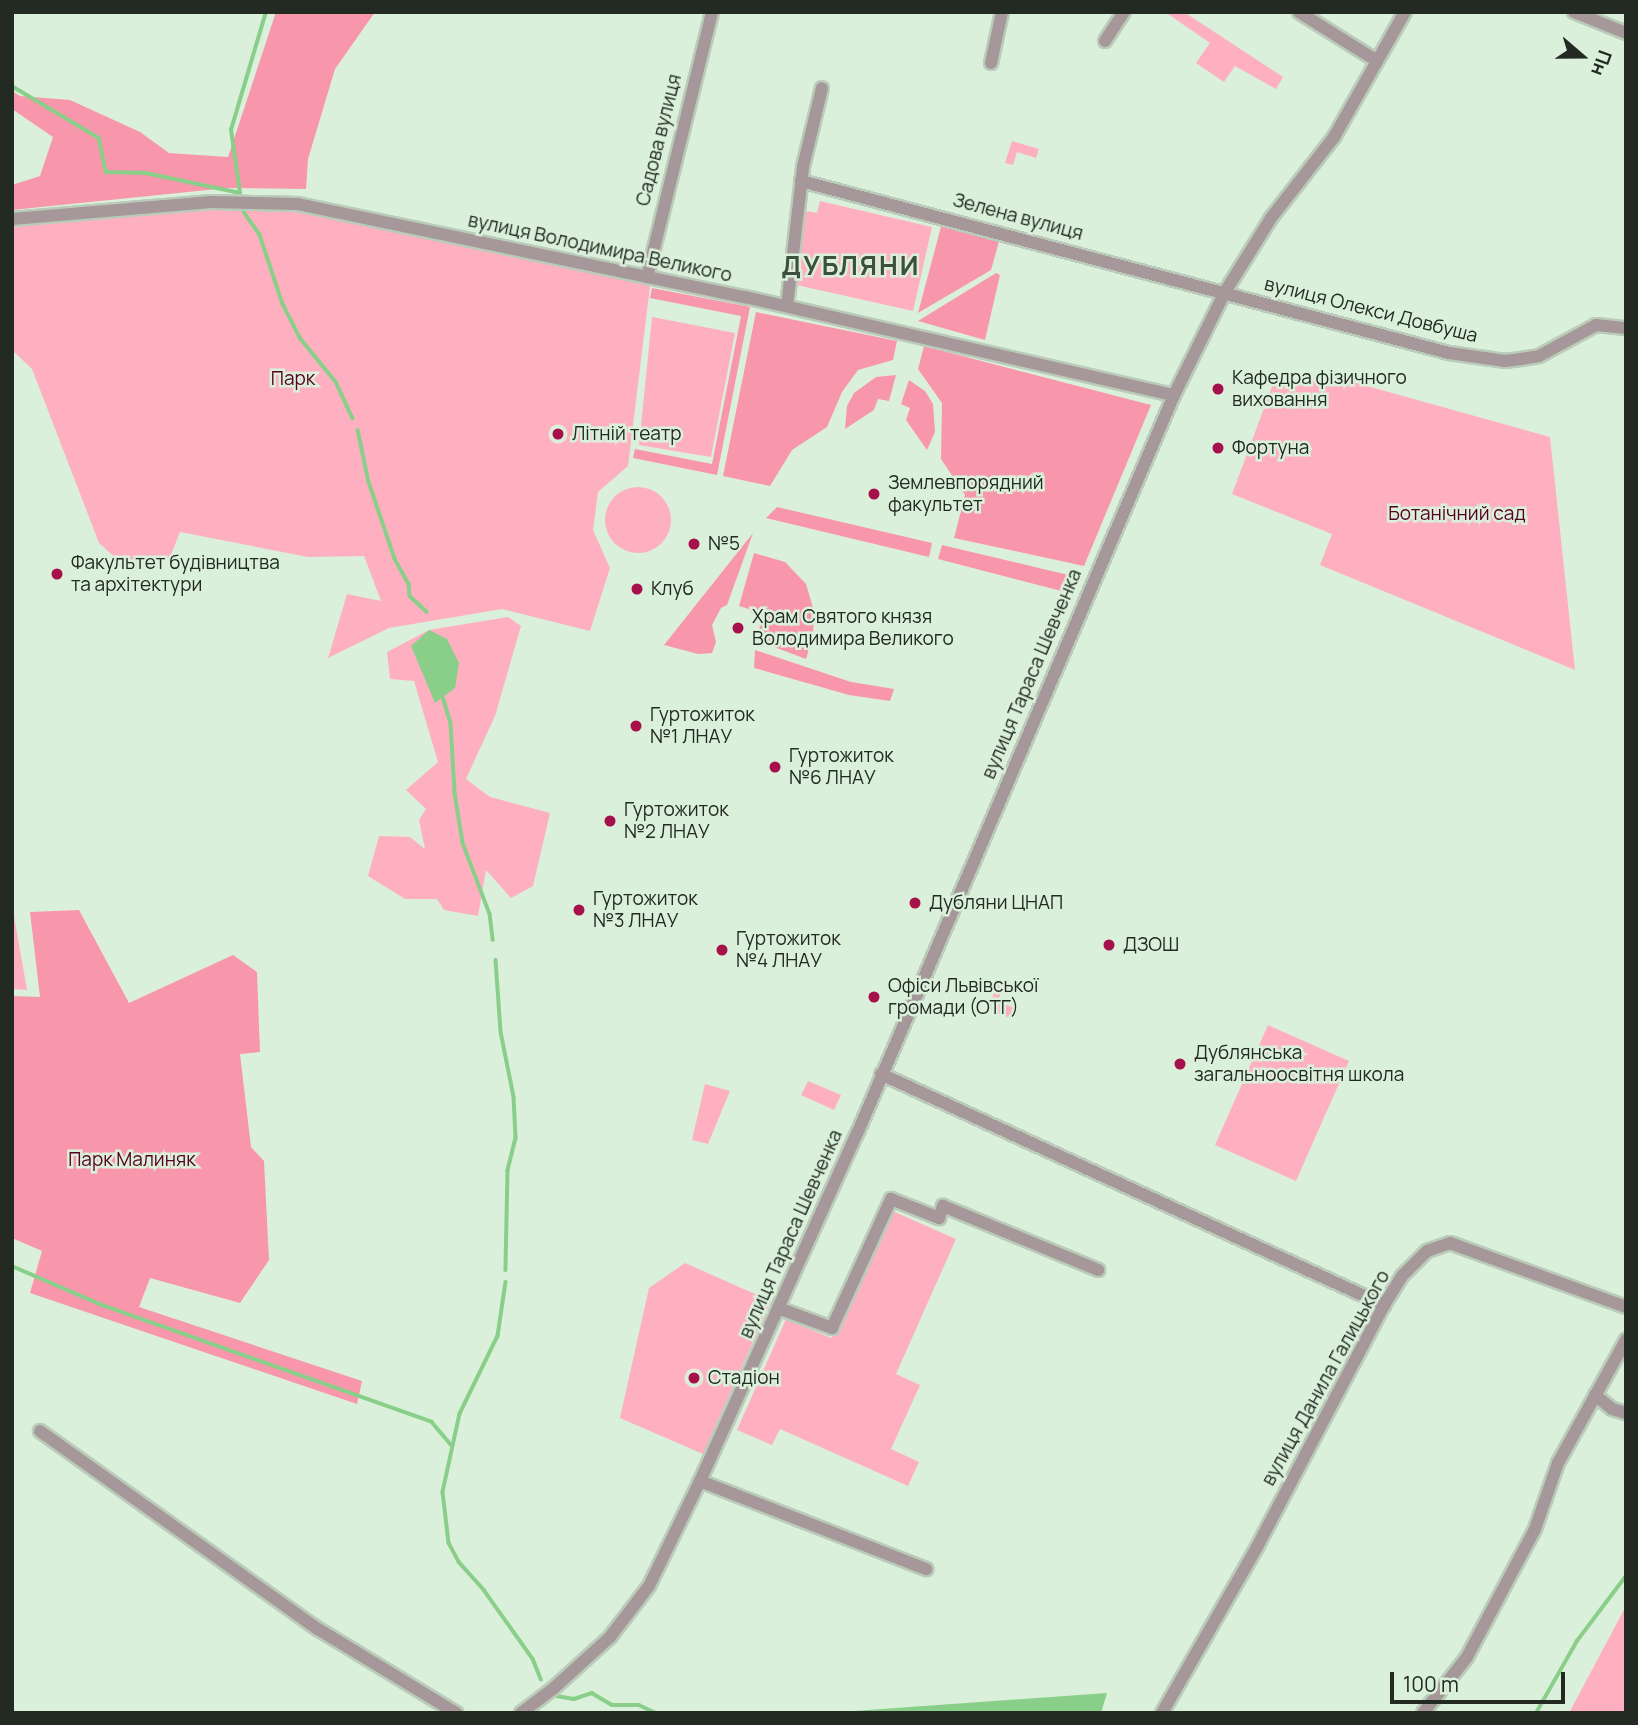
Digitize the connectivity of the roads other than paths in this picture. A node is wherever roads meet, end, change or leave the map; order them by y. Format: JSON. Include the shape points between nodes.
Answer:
{"nodes":[{"id":1,"x":712,"y":12,"type":"edge"},
{"id":2,"x":1002,"y":12,"type":"edge"},
{"id":3,"x":1124,"y":12,"type":"edge"},
{"id":4,"x":1299,"y":12,"type":"edge"},
{"id":5,"x":1405,"y":12,"type":"edge"},
{"id":6,"x":1575,"y":12,"type":"edge"},
{"id":7,"x":1626,"y":33,"type":"edge"},
{"id":8,"x":1105,"y":41,"type":"dead end"},
{"id":9,"x":1377,"y":61,"type":"junction"},
{"id":10,"x":991,"y":63,"type":"dead end"},
{"id":11,"x":822,"y":88,"type":"dead end"},
{"id":12,"x":801,"y":181,"type":"junction"},
{"id":13,"x":12,"y":219,"type":"edge"},
{"id":14,"x":646,"y":277,"type":"junction"},
{"id":15,"x":1225,"y":292,"type":"junction"},
{"id":16,"x":787,"y":306,"type":"junction"},
{"id":17,"x":1626,"y":328,"type":"edge"},
{"id":18,"x":1174,"y":395,"type":"junction"},
{"id":19,"x":881,"y":1074,"type":"junction"},
{"id":20,"x":1098,"y":1270,"type":"dead end"},
{"id":21,"x":1384,"y":1305,"type":"junction"},
{"id":22,"x":1626,"y":1307,"type":"edge"},
{"id":23,"x":778,"y":1308,"type":"junction"},
{"id":24,"x":1626,"y":1340,"type":"edge"},
{"id":25,"x":1595,"y":1395,"type":"junction"},
{"id":26,"x":1626,"y":1413,"type":"edge"},
{"id":27,"x":40,"y":1431,"type":"dead end"},
{"id":28,"x":700,"y":1480,"type":"junction"},
{"id":29,"x":926,"y":1569,"type":"dead end"},
{"id":30,"x":456,"y":1713,"type":"edge"},
{"id":31,"x":521,"y":1713,"type":"edge"},
{"id":32,"x":1162,"y":1713,"type":"edge"},
{"id":33,"x":1423,"y":1713,"type":"edge"}],
"edges":[{"from":1,"to":14,"type":"street","name":"Садова вулиця"},
{"from":2,"to":10,"type":"street"},
{"from":3,"to":8,"type":"street"},
{"from":4,"to":9,"type":"street"},
{"from":5,"to":9,"type":"street","name":"вулиця Тараса Шевченка"},
{"from":6,"to":7,"type":"street"},
{"from":9,"to":15,"type":"street","name":"вулиця Тараса Шевченка","via":[[1334,137],[1271,218]]},
{"from":11,"to":12,"type":"street"},
{"from":12,"to":15,"type":"street","name":"Зелена вулиця"},
{"from":12,"to":16,"type":"street"},
{"from":13,"to":14,"type":"street","name":"вулиця Володимира Великого","via":[[211,202],[298,204]]},
{"from":14,"to":16,"type":"street","name":"вулиця Володимира Великого"},
{"from":15,"to":17,"type":"street","name":"вулиця Олекси Довбуша","via":[[1448,353],[1505,361],[1539,356],[1597,325]]},
{"from":15,"to":18,"type":"street","name":"вулиця Тараса Шевченка"},
{"from":16,"to":18,"type":"street","name":"вулиця Володимира Великого"},
{"from":18,"to":19,"type":"street","name":"вулиця Тараса Шевченка"},
{"from":19,"to":21,"type":"street"},
{"from":19,"to":23,"type":"street","name":"вулиця Тараса Шевченка"},
{"from":20,"to":23,"type":"street","via":[[943,1206],[939,1218],[891,1199],[832,1328]]},
{"from":21,"to":22,"type":"street","name":"вулиця Данила Галицького","via":[[1402,1276],[1427,1251],[1450,1243]]},
{"from":21,"to":32,"type":"street","name":"вулиця Данила Галицького","via":[[1257,1546]]},
{"from":23,"to":28,"type":"street","name":"вулиця Тараса Шевченка"},
{"from":24,"to":25,"type":"street"},
{"from":25,"to":26,"type":"street","via":[[1612,1409]]},
{"from":25,"to":33,"type":"street","via":[[1558,1463],[1535,1529],[1467,1657]]},
{"from":27,"to":30,"type":"street","via":[[318,1629]]},
{"from":28,"to":29,"type":"street"},
{"from":28,"to":31,"type":"street","name":"вулиця Тараса Шевченка","via":[[649,1586],[610,1637]]}]}
